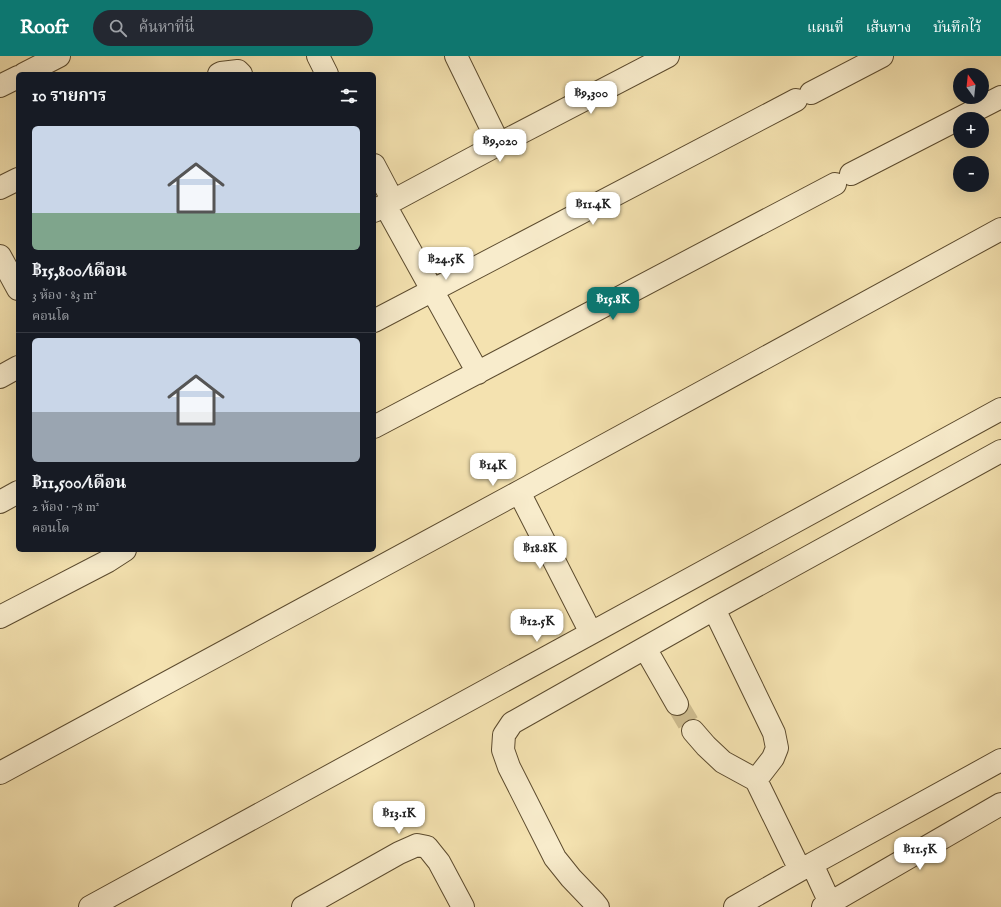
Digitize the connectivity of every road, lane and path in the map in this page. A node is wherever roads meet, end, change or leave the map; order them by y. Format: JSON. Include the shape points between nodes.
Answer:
{"nodes":[{"id":1,"x":59,"y":56,"type":"edge"},
{"id":2,"x":318,"y":56,"type":"edge"},
{"id":3,"x":668,"y":56,"type":"edge"},
{"id":4,"x":882,"y":56,"type":"edge"},
{"id":5,"x":462,"y":58,"type":"edge"},
{"id":6,"x":28,"y":72,"type":"edge"},
{"id":7,"x":221,"y":72,"type":"edge"},
{"id":8,"x":239,"y":72,"type":"edge"},
{"id":9,"x":326,"y":72,"type":"edge"},
{"id":10,"x":16,"y":78,"type":"edge"},
{"id":11,"x":0,"y":86,"type":"edge"},
{"id":12,"x":1001,"y":96,"type":"edge"},
{"id":13,"x":499,"y":144,"type":"junction"},
{"id":14,"x":376,"y":173,"type":"edge"},
{"id":15,"x":16,"y":180,"type":"edge"},
{"id":16,"x":0,"y":188,"type":"edge"},
{"id":17,"x":384,"y":206,"type":"edge"},
{"id":18,"x":1001,"y":229,"type":"edge"},
{"id":19,"x":0,"y":256,"type":"edge"},
{"id":20,"x":16,"y":285,"type":"edge"},
{"id":21,"x":432,"y":290,"type":"junction"},
{"id":22,"x":376,"y":320,"type":"edge"},
{"id":23,"x":16,"y":368,"type":"edge"},
{"id":24,"x":478,"y":373,"type":"junction"},
{"id":25,"x":0,"y":376,"type":"edge"},
{"id":26,"x":1001,"y":409,"type":"edge"},
{"id":27,"x":376,"y":426,"type":"edge"},
{"id":28,"x":1001,"y":450,"type":"edge"},
{"id":29,"x":519,"y":492,"type":"junction"},
{"id":30,"x":16,"y":493,"type":"edge"},
{"id":31,"x":0,"y":502,"type":"edge"},
{"id":32,"x":122,"y":552,"type":"edge"},
{"id":33,"x":714,"y":609,"type":"junction"},
{"id":34,"x":0,"y":617,"type":"edge"},
{"id":35,"x":591,"y":633,"type":"junction"},
{"id":36,"x":645,"y":648,"type":"junction"},
{"id":37,"x":677,"y":704,"type":"tunnel mouth"},
{"id":38,"x":693,"y":731,"type":"tunnel mouth"},
{"id":39,"x":1001,"y":760,"type":"edge"},
{"id":40,"x":0,"y":773,"type":"edge"},
{"id":41,"x":756,"y":780,"type":"junction"},
{"id":42,"x":1001,"y":804,"type":"edge"},
{"id":43,"x":806,"y":867,"type":"junction"},
{"id":44,"x":826,"y":905,"type":"edge"},
{"id":45,"x":90,"y":907,"type":"edge"},
{"id":46,"x":303,"y":907,"type":"edge"},
{"id":47,"x":463,"y":907,"type":"edge"},
{"id":48,"x":598,"y":907,"type":"edge"},
{"id":49,"x":735,"y":907,"type":"edge"}],
"edges":[{"from":1,"to":6,"type":"street"},
{"from":2,"to":9,"type":"street"},
{"from":3,"to":13,"type":"street"},
{"from":4,"to":21,"type":"street"},
{"from":5,"to":13,"type":"street"},
{"from":7,"to":8,"type":"street"},
{"from":10,"to":11,"type":"street"},
{"from":12,"to":24,"type":"street"},
{"from":13,"to":17,"type":"street"},
{"from":14,"to":17,"type":"street"},
{"from":15,"to":16,"type":"street"},
{"from":17,"to":21,"type":"street"},
{"from":18,"to":29,"type":"street"},
{"from":19,"to":20,"type":"street"},
{"from":21,"to":22,"type":"street"},
{"from":21,"to":24,"type":"street"},
{"from":23,"to":25,"type":"street"},
{"from":24,"to":27,"type":"street"},
{"from":26,"to":35,"type":"street"},
{"from":28,"to":33,"type":"street"},
{"from":29,"to":35,"type":"street"},
{"from":29,"to":40,"type":"street"},
{"from":30,"to":31,"type":"street"},
{"from":32,"to":34,"type":"street"},
{"from":33,"to":36,"type":"street"},
{"from":33,"to":41,"type":"street","via":[[774,733],[777,748],[773,758]]},
{"from":35,"to":45,"type":"street"},
{"from":36,"to":37,"type":"street"},
{"from":36,"to":48,"type":"street","via":[[512,723],[504,735],[503,750],[509,767],[555,858]]},
{"from":38,"to":41,"type":"street","via":[[723,762]]},
{"from":39,"to":43,"type":"street"},
{"from":41,"to":43,"type":"street"},
{"from":42,"to":44,"type":"street"},
{"from":43,"to":44,"type":"street"},
{"from":43,"to":49,"type":"street"},
{"from":46,"to":47,"type":"street","via":[[417,845],[427,847],[439,862]]}]}
